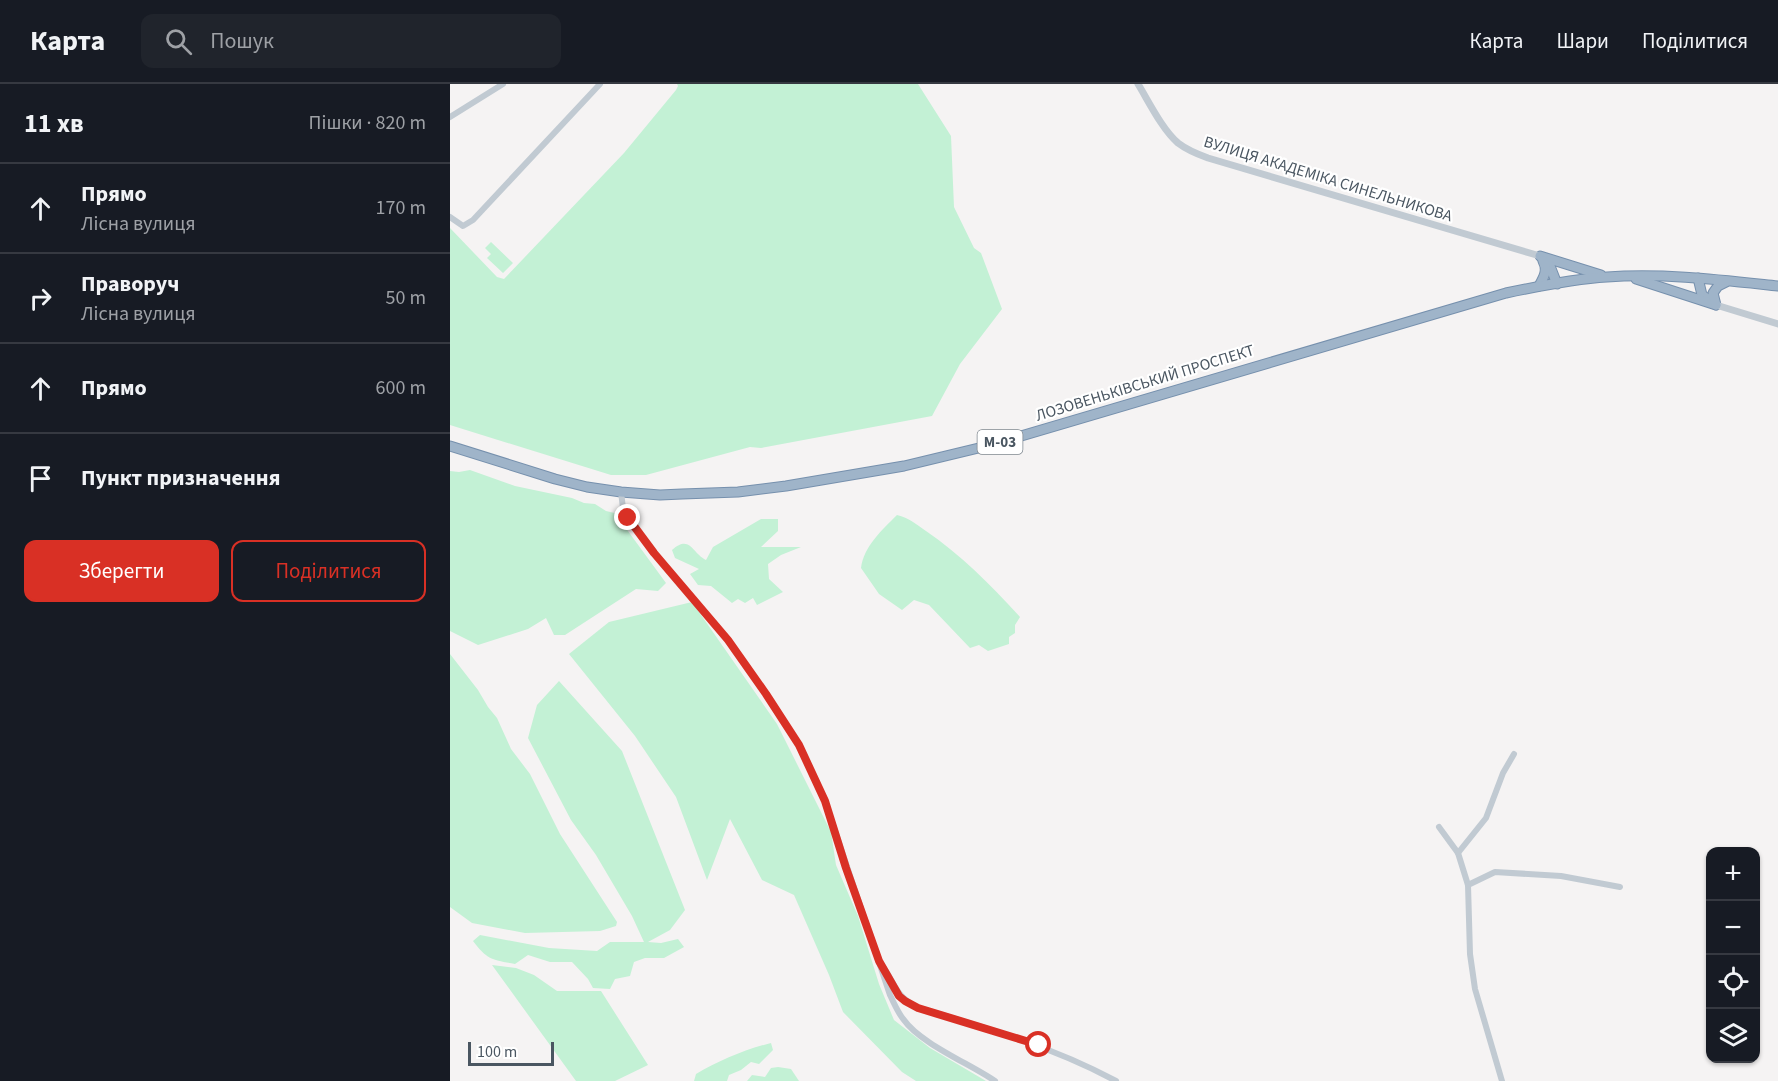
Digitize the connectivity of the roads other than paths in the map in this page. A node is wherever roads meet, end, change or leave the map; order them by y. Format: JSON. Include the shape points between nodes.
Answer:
{"nodes":[{"id":1,"x":503,"y":84,"type":"edge"},
{"id":2,"x":600,"y":84,"type":"edge"},
{"id":3,"x":1138,"y":84,"type":"edge"},
{"id":4,"x":450,"y":117,"type":"edge"},
{"id":5,"x":450,"y":217,"type":"edge"},
{"id":6,"x":1540,"y":256,"type":"junction"},
{"id":7,"x":1628,"y":276,"type":"junction"},
{"id":8,"x":1605,"y":277,"type":"junction"},
{"id":9,"x":1698,"y":278,"type":"junction"},
{"id":10,"x":1728,"y":281,"type":"junction"},
{"id":11,"x":1557,"y":284,"type":"junction"},
{"id":12,"x":1539,"y":286,"type":"junction"},
{"id":13,"x":1778,"y":286,"type":"edge"},
{"id":14,"x":1716,"y":305,"type":"junction"},
{"id":15,"x":1778,"y":324,"type":"edge"},
{"id":16,"x":450,"y":446,"type":"edge"},
{"id":17,"x":621,"y":492,"type":"junction"},
{"id":18,"x":1514,"y":754,"type":"dead end"},
{"id":19,"x":1439,"y":827,"type":"dead end"},
{"id":20,"x":1458,"y":854,"type":"junction"},
{"id":21,"x":1468,"y":885,"type":"junction"},
{"id":22,"x":1620,"y":887,"type":"dead end"},
{"id":23,"x":879,"y":961,"type":"junction"},
{"id":24,"x":995,"y":1081,"type":"edge"},
{"id":25,"x":1116,"y":1081,"type":"edge"},
{"id":26,"x":1502,"y":1081,"type":"edge"}],
"edges":[{"from":1,"to":4,"type":"street"},
{"from":2,"to":5,"type":"street","via":[[473,220],[463,226]]},
{"from":3,"to":6,"type":"street","name":"ВУЛИЦЯ АКАДЕМІКА СИНЕЛЬНИКОВА","via":[[1170,134],[1190,151]]},
{"from":6,"to":8,"type":"highway"},
{"from":6,"to":11,"type":"highway","via":[[1550,266]]},
{"from":6,"to":12,"type":"highway","via":[[1546,270]]},
{"from":7,"to":8,"type":"highway","name":"ЛОЗОВЕНЬКІВСЬКИЙ ПРОСПЕКТ","number":"М-03"},
{"from":7,"to":9,"type":"highway","name":"ЛОЗОВЕНЬКІВСЬКИЙ ПРОСПЕКТ","number":"М-03"},
{"from":7,"to":14,"type":"highway"},
{"from":8,"to":11,"type":"highway","name":"ЛОЗОВЕНЬКІВСЬКИЙ ПРОСПЕКТ","number":"М-03"},
{"from":9,"to":10,"type":"highway","name":"ЛОЗОВЕНЬКІВСЬКИЙ ПРОСПЕКТ","number":"М-03"},
{"from":9,"to":14,"type":"highway","via":[[1702,295]]},
{"from":10,"to":13,"type":"highway","name":"ЛОЗОВЕНЬКІВСЬКИЙ ПРОСПЕКТ","number":"М-03"},
{"from":10,"to":14,"type":"highway","via":[[1715,290]]},
{"from":11,"to":12,"type":"highway","name":"ЛОЗОВЕНЬКІВСЬКИЙ ПРОСПЕКТ","number":"М-03"},
{"from":12,"to":17,"type":"highway","name":"ЛОЗОВЕНЬКІВСЬКИЙ ПРОСПЕКТ","number":"М-03","via":[[1506,292],[987,446],[904,466],[738,492]]},
{"from":14,"to":15,"type":"street"},
{"from":16,"to":17,"type":"highway","name":"ЛОЗОВЕНЬКІВСЬКИЙ ПРОСПЕКТ","number":"М-03","via":[[555,479]]},
{"from":17,"to":23,"type":"street","via":[[628,518],[728,640],[799,745],[825,801]]},
{"from":18,"to":20,"type":"street","via":[[1486,818]]},
{"from":19,"to":20,"type":"street"},
{"from":20,"to":21,"type":"street"},
{"from":21,"to":22,"type":"street","via":[[1495,872],[1561,876]]},
{"from":21,"to":26,"type":"street","via":[[1475,989]]},
{"from":23,"to":24,"type":"street","via":[[904,1021],[936,1047]]},
{"from":23,"to":25,"type":"street","via":[[899,996],[918,1008],[1039,1045]]}]}
